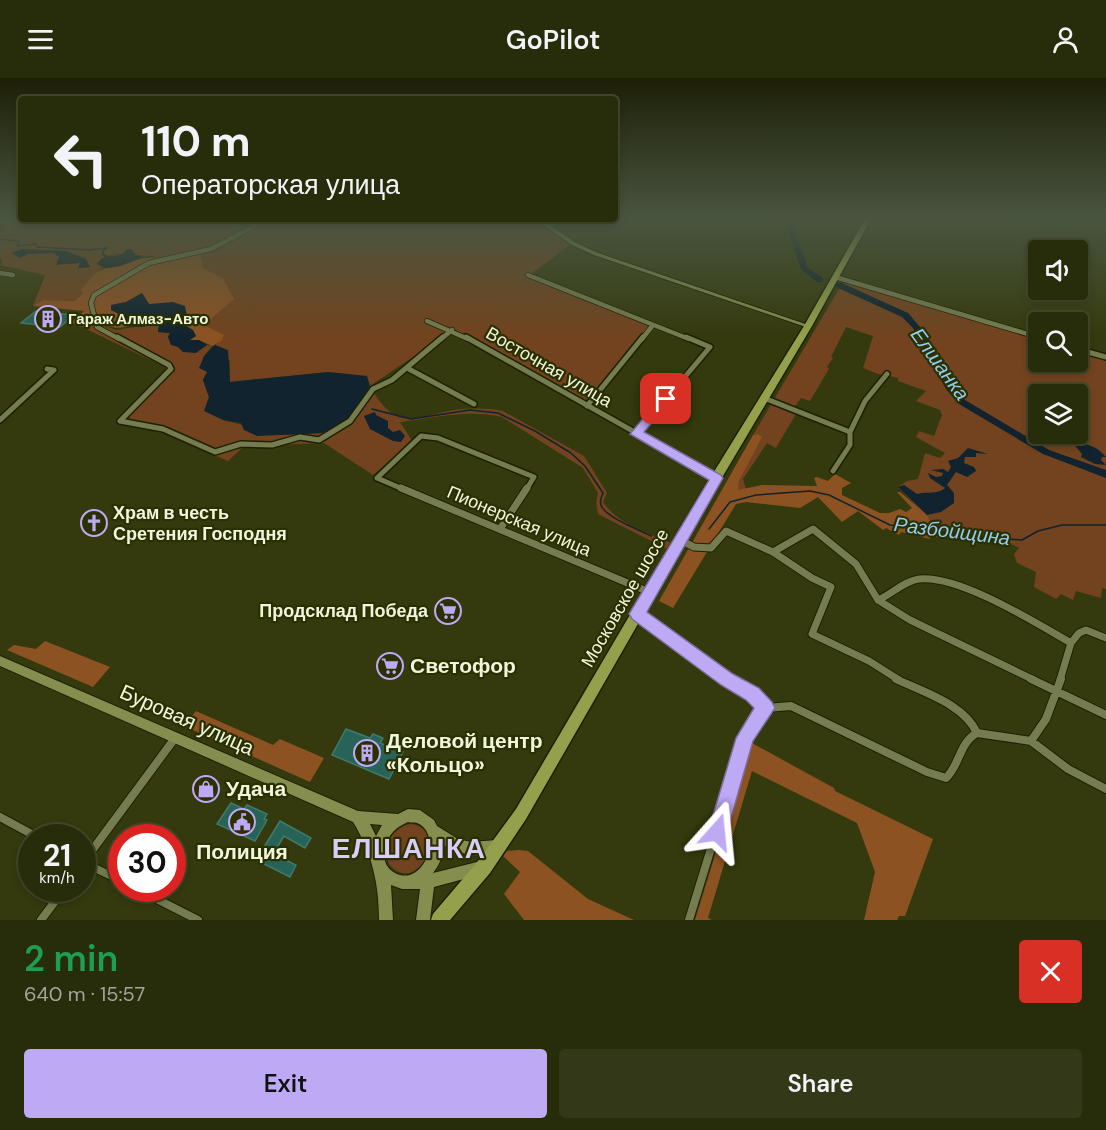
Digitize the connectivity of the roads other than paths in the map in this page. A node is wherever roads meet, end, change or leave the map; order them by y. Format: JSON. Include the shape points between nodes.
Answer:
{"nodes":[{"id":1,"x":163,"y":258,"type":"edge"},
{"id":2,"x":609,"y":258,"type":"edge"},
{"id":3,"x":845,"y":258,"type":"edge"},
{"id":4,"x":0,"y":273,"type":"edge"},
{"id":5,"x":13,"y":275,"type":"dead end"},
{"id":6,"x":528,"y":275,"type":"dead end"},
{"id":7,"x":833,"y":280,"type":"junction"},
{"id":8,"x":427,"y":321,"type":"dead end"},
{"id":9,"x":653,"y":325,"type":"junction"},
{"id":10,"x":808,"y":326,"type":"junction"},
{"id":11,"x":452,"y":330,"type":"junction"},
{"id":12,"x":1028,"y":334,"type":"edge"},
{"id":13,"x":1088,"y":352,"type":"edge"},
{"id":14,"x":1106,"y":357,"type":"edge"},
{"id":15,"x":407,"y":368,"type":"junction"},
{"id":16,"x":46,"y":369,"type":"dead end"},
{"id":17,"x":887,"y":374,"type":"dead end"},
{"id":18,"x":764,"y":398,"type":"junction"},
{"id":19,"x":474,"y":404,"type":"dead end"},
{"id":20,"x":587,"y":406,"type":"junction"},
{"id":21,"x":0,"y":420,"type":"edge"},
{"id":22,"x":850,"y":432,"type":"junction"},
{"id":23,"x":636,"y":434,"type":"junction"},
{"id":24,"x":833,"y":471,"type":"dead end"},
{"id":25,"x":717,"y":478,"type":"junction"},
{"id":26,"x":500,"y":529,"type":"junction"},
{"id":27,"x":680,"y":540,"type":"junction"},
{"id":28,"x":773,"y":552,"type":"junction"},
{"id":29,"x":650,"y":592,"type":"junction"},
{"id":30,"x":878,"y":600,"type":"junction"},
{"id":31,"x":637,"y":614,"type":"junction"},
{"id":32,"x":1106,"y":638,"type":"edge"},
{"id":33,"x":1071,"y":643,"type":"junction"},
{"id":34,"x":0,"y":661,"type":"edge"},
{"id":35,"x":1057,"y":692,"type":"junction"},
{"id":36,"x":766,"y":708,"type":"junction"},
{"id":37,"x":1106,"y":715,"type":"edge"},
{"id":38,"x":977,"y":732,"type":"junction"},
{"id":39,"x":175,"y":738,"type":"junction"},
{"id":40,"x":1031,"y":741,"type":"junction"},
{"id":41,"x":1106,"y":789,"type":"edge"},
{"id":42,"x":0,"y":817,"type":"edge"},
{"id":43,"x":358,"y":817,"type":"junction"},
{"id":44,"x":397,"y":820,"type":"junction"},
{"id":45,"x":18,"y":827,"type":"edge"},
{"id":46,"x":435,"y":832,"type":"junction"},
{"id":47,"x":96,"y":845,"type":"edge"},
{"id":48,"x":499,"y":847,"type":"junction"},
{"id":49,"x":378,"y":856,"type":"junction"},
{"id":50,"x":431,"y":866,"type":"junction"},
{"id":51,"x":484,"y":867,"type":"junction"},
{"id":52,"x":382,"y":871,"type":"junction"},
{"id":53,"x":427,"y":881,"type":"junction"},
{"id":54,"x":408,"y":882,"type":"junction"},
{"id":55,"x":54,"y":902,"type":"edge"},
{"id":56,"x":163,"y":902,"type":"edge"},
{"id":57,"x":41,"y":920,"type":"edge"},
{"id":58,"x":198,"y":920,"type":"edge"},
{"id":59,"x":386,"y":920,"type":"edge"},
{"id":60,"x":423,"y":920,"type":"edge"},
{"id":61,"x":439,"y":920,"type":"edge"},
{"id":62,"x":689,"y":920,"type":"edge"}],
"edges":[{"from":1,"to":15,"type":"street","via":[[94,295],[91,303],[97,327],[171,369],[120,421],[163,429],[214,452],[241,444],[319,440],[350,421],[373,389]]},
{"from":2,"to":10,"type":"main road"},
{"from":3,"to":7,"type":"main road","name":"Московское шоссе"},
{"from":4,"to":5,"type":"street"},
{"from":6,"to":9,"type":"street"},
{"from":7,"to":10,"type":"main road","name":"Московское шоссе"},
{"from":7,"to":12,"type":"street"},
{"from":8,"to":11,"type":"street","name":"Восточная улица"},
{"from":9,"to":20,"type":"street"},
{"from":9,"to":23,"type":"street","via":[[710,347]]},
{"from":10,"to":18,"type":"main road","name":"Московское шоссе"},
{"from":11,"to":15,"type":"street"},
{"from":11,"to":20,"type":"street","name":"Восточная улица"},
{"from":13,"to":14,"type":"street"},
{"from":15,"to":19,"type":"street"},
{"from":16,"to":21,"type":"street","via":[[54,370]]},
{"from":17,"to":22,"type":"street","via":[[865,401]]},
{"from":18,"to":22,"type":"street"},
{"from":18,"to":25,"type":"main road","name":"Московское шоссе"},
{"from":20,"to":23,"type":"street","name":"Восточная улица"},
{"from":22,"to":24,"type":"street","via":[[850,444]]},
{"from":23,"to":25,"type":"street","name":"Восточная улица"},
{"from":25,"to":27,"type":"main road","name":"Московское шоссе"},
{"from":26,"to":26,"type":"street","name":"Пионерская улица","via":[[377,478],[421,436],[438,438],[534,477]]},
{"from":26,"to":29,"type":"street","name":"Пионерская улица"},
{"from":27,"to":28,"type":"street","via":[[694,547],[711,548],[726,531]]},
{"from":27,"to":29,"type":"main road","name":"Московское шоссе"},
{"from":28,"to":30,"type":"street","via":[[813,530],[856,564]]},
{"from":28,"to":38,"type":"street","via":[[831,587],[812,634],[961,712]]},
{"from":29,"to":31,"type":"main road","name":"Московское шоссе"},
{"from":30,"to":33,"type":"street","via":[[919,579],[942,582],[979,596]]},
{"from":30,"to":35,"type":"street","via":[[910,620]]},
{"from":31,"to":36,"type":"street","via":[[727,680],[753,694]]},
{"from":31,"to":48,"type":"main road","name":"Московское шоссе"},
{"from":32,"to":33,"type":"street","via":[[1082,630]]},
{"from":33,"to":35,"type":"street"},
{"from":34,"to":39,"type":"main road","name":"Буровая улица"},
{"from":35,"to":37,"type":"street"},
{"from":35,"to":40,"type":"street","via":[[1042,729]]},
{"from":36,"to":38,"type":"street","via":[[791,706],[946,778],[952,774],[970,735]]},
{"from":36,"to":62,"type":"street","via":[[745,738]]},
{"from":38,"to":40,"type":"street"},
{"from":39,"to":43,"type":"main road","name":"Буровая улица"},
{"from":39,"to":47,"type":"street"},
{"from":40,"to":41,"type":"street","via":[[1068,769]]},
{"from":42,"to":45,"type":"street"},
{"from":43,"to":44,"type":"main road","name":"Буровая улица"},
{"from":43,"to":49,"type":"main road"},
{"from":44,"to":46,"type":"main road","name":"Буровая улица","via":[[419,817]]},
{"from":44,"to":49,"type":"main road","via":[[383,835]]},
{"from":46,"to":48,"type":"main road","name":"Буровая улица","via":[[466,849]]},
{"from":46,"to":50,"type":"main road","via":[[436,852]]},
{"from":48,"to":51,"type":"main road","name":"Московское шоссе"},
{"from":49,"to":52,"type":"main road"},
{"from":50,"to":53,"type":"main road"},
{"from":50,"to":54,"type":"main road"},
{"from":51,"to":53,"type":"main road"},
{"from":51,"to":61,"type":"main road","name":"Московское шоссе"},
{"from":52,"to":54,"type":"main road","via":[[395,882]]},
{"from":52,"to":59,"type":"main road"},
{"from":53,"to":54,"type":"main road"},
{"from":53,"to":60,"type":"main road"},
{"from":55,"to":57,"type":"street"},
{"from":56,"to":58,"type":"street"}]}
